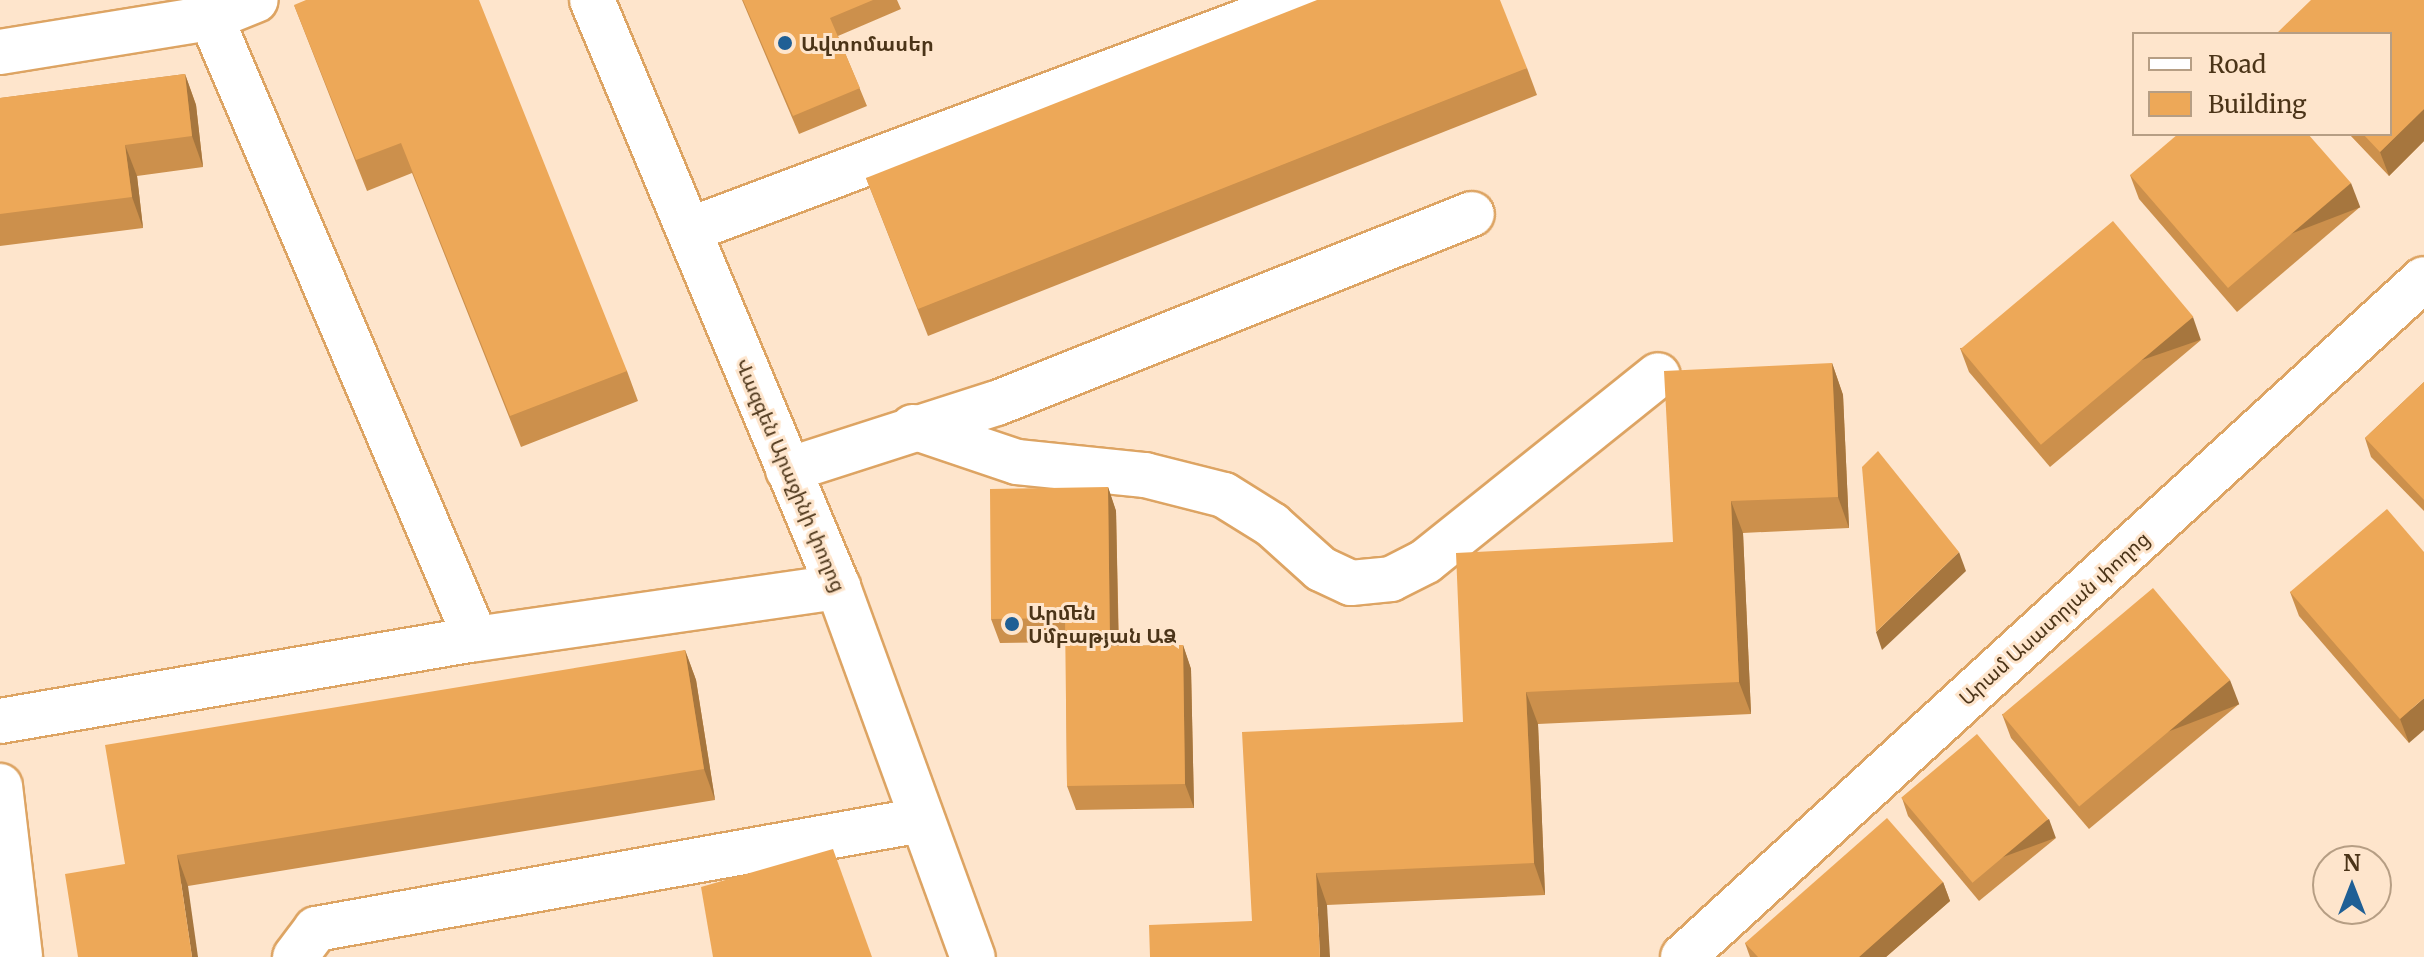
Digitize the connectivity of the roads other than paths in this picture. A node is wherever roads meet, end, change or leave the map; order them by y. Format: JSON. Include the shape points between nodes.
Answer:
{"nodes":[{"id":1,"x":256,"y":0,"type":"edge"},
{"id":2,"x":592,"y":0,"type":"edge"},
{"id":3,"x":1302,"y":0,"type":"edge"},
{"id":4,"x":211,"y":18,"type":"junction"},
{"id":5,"x":0,"y":52,"type":"edge"},
{"id":6,"x":1472,"y":214,"type":"dead end"},
{"id":7,"x":689,"y":230,"type":"junction"},
{"id":8,"x":2424,"y":279,"type":"edge"},
{"id":9,"x":1658,"y":375,"type":"dead end"},
{"id":10,"x":913,"y":427,"type":"junction"},
{"id":11,"x":788,"y":470,"type":"junction"},
{"id":12,"x":838,"y":587,"type":"junction"},
{"id":13,"x":476,"y":639,"type":"junction"},
{"id":14,"x":0,"y":721,"type":"edge"},
{"id":15,"x":0,"y":786,"type":"edge"},
{"id":16,"x":921,"y":820,"type":"junction"},
{"id":17,"x":20,"y":957,"type":"edge"},
{"id":18,"x":295,"y":957,"type":"edge"},
{"id":19,"x":973,"y":957,"type":"edge"},
{"id":20,"x":1683,"y":957,"type":"edge"}],
"edges":[{"from":1,"to":4,"type":"street"},
{"from":2,"to":7,"type":"street","name":"Վազգեն Արաջինի փողոց"},
{"from":3,"to":7,"type":"street"},
{"from":4,"to":5,"type":"street"},
{"from":4,"to":13,"type":"street"},
{"from":6,"to":10,"type":"street","via":[[997,403]]},
{"from":7,"to":11,"type":"street","name":"Վազգեն Արաջինի փողոց"},
{"from":8,"to":20,"type":"street","name":"Արամ Ասատրյան փողոց"},
{"from":9,"to":10,"type":"street","via":[[1426,561],[1391,579],[1351,583],[1321,569],[1272,525],[1224,495],[1145,475],[1017,462]]},
{"from":10,"to":11,"type":"street"},
{"from":11,"to":12,"type":"street","name":"Վազգեն Արաջինի փողոց"},
{"from":12,"to":13,"type":"street"},
{"from":12,"to":16,"type":"street","name":"Վազգեն Արաջինի փողոց"},
{"from":13,"to":14,"type":"street"},
{"from":15,"to":17,"type":"street"},
{"from":16,"to":18,"type":"street","via":[[316,929]]},
{"from":16,"to":19,"type":"street","name":"Վազգեն Արաջինի փողոց"}]}
